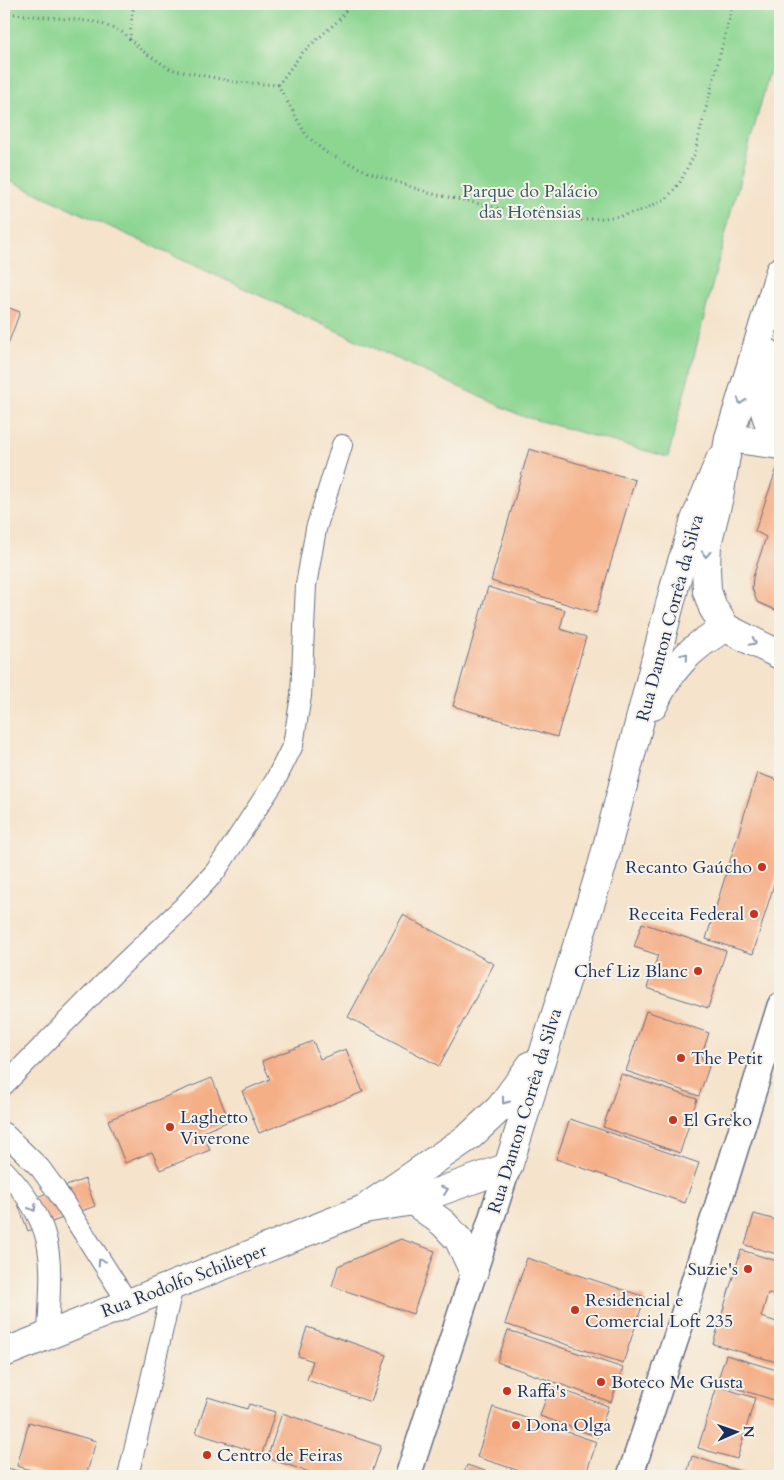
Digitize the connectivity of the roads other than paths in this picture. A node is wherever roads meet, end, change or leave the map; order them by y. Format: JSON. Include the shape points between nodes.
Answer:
{"nodes":[{"id":1,"x":780,"y":271,"type":"edge"},
{"id":2,"x":780,"y":277,"type":"edge"},
{"id":3,"x":780,"y":435,"type":"edge"},
{"id":4,"x":730,"y":438,"type":"junction"},
{"id":5,"x":342,"y":445,"type":"dead end"},
{"id":6,"x":780,"y":445,"type":"edge"},
{"id":7,"x":726,"y":628,"type":"junction"},
{"id":8,"x":780,"y":655,"type":"edge"},
{"id":9,"x":636,"y":744,"type":"junction"},
{"id":10,"x":780,"y":1006,"type":"edge"},
{"id":11,"x":544,"y":1048,"type":"junction"},
{"id":12,"x":4,"y":1085,"type":"edge"},
{"id":13,"x":4,"y":1133,"type":"edge"},
{"id":14,"x":508,"y":1166,"type":"junction"},
{"id":15,"x":4,"y":1170,"type":"edge"},
{"id":16,"x":413,"y":1201,"type":"junction"},
{"id":17,"x":364,"y":1209,"type":"junction"},
{"id":18,"x":474,"y":1272,"type":"junction"},
{"id":19,"x":173,"y":1286,"type":"junction"},
{"id":20,"x":128,"y":1302,"type":"junction"},
{"id":21,"x":48,"y":1334,"type":"junction"},
{"id":22,"x":4,"y":1353,"type":"edge"},
{"id":23,"x":128,"y":1476,"type":"edge"},
{"id":24,"x":408,"y":1476,"type":"edge"},
{"id":25,"x":630,"y":1476,"type":"edge"}],
"edges":[{"from":1,"to":4,"type":"main road","one_way":true},
{"from":2,"to":3,"type":"main road","via":[[764,398],[764,412],[770,427]]},
{"from":4,"to":6,"type":"main road"},
{"from":4,"to":7,"type":"main road","one_way":true,"via":[[707,544],[706,569],[707,591]]},
{"from":4,"to":9,"type":"main road","name":"Rua Danton Corrêa da Silva","via":[[689,537],[656,652]]},
{"from":5,"to":12,"type":"street","via":[[316,529],[306,585],[301,696],[292,746],[275,781],[215,872]]},
{"from":7,"to":8,"type":"main road","one_way":true},
{"from":9,"to":7,"type":"main road","name":"Rua Danton Corrêa da Silva","one_way":true,"via":[[660,689],[689,651]]},
{"from":9,"to":11,"type":"main road","name":"Rua Danton Corrêa da Silva","via":[[602,866]]},
{"from":10,"to":25,"type":"street"},
{"from":11,"to":14,"type":"main road","name":"Rua Danton Corrêa da Silva"},
{"from":11,"to":17,"type":"main road","name":"Rua Rodolfo Schilieper","one_way":true,"via":[[500,1108],[470,1136]]},
{"from":20,"to":13,"type":"street","one_way":true,"via":[[46,1175]]},
{"from":16,"to":14,"type":"main road","name":"Rua Rodolfo Schilieper","one_way":true},
{"from":14,"to":18,"type":"street","name":"Rua Danton Corrêa da Silva"},
{"from":15,"to":21,"type":"street","one_way":true,"via":[[32,1205],[44,1229],[50,1255]]},
{"from":16,"to":17,"type":"main road","name":"Rua Rodolfo Schilieper"},
{"from":16,"to":18,"type":"main road","via":[[443,1223],[459,1240]]},
{"from":17,"to":19,"type":"main road","name":"Rua Rodolfo Schilieper"},
{"from":18,"to":24,"type":"street","name":"Rua Danton Corrêa da Silva"},
{"from":19,"to":20,"type":"main road","name":"Rua Rodolfo Schilieper"},
{"from":19,"to":23,"type":"street"},
{"from":20,"to":21,"type":"main road","name":"Rua Rodolfo Schilieper"},
{"from":21,"to":22,"type":"main road","name":"Rua Rodolfo Schilieper"}]}
